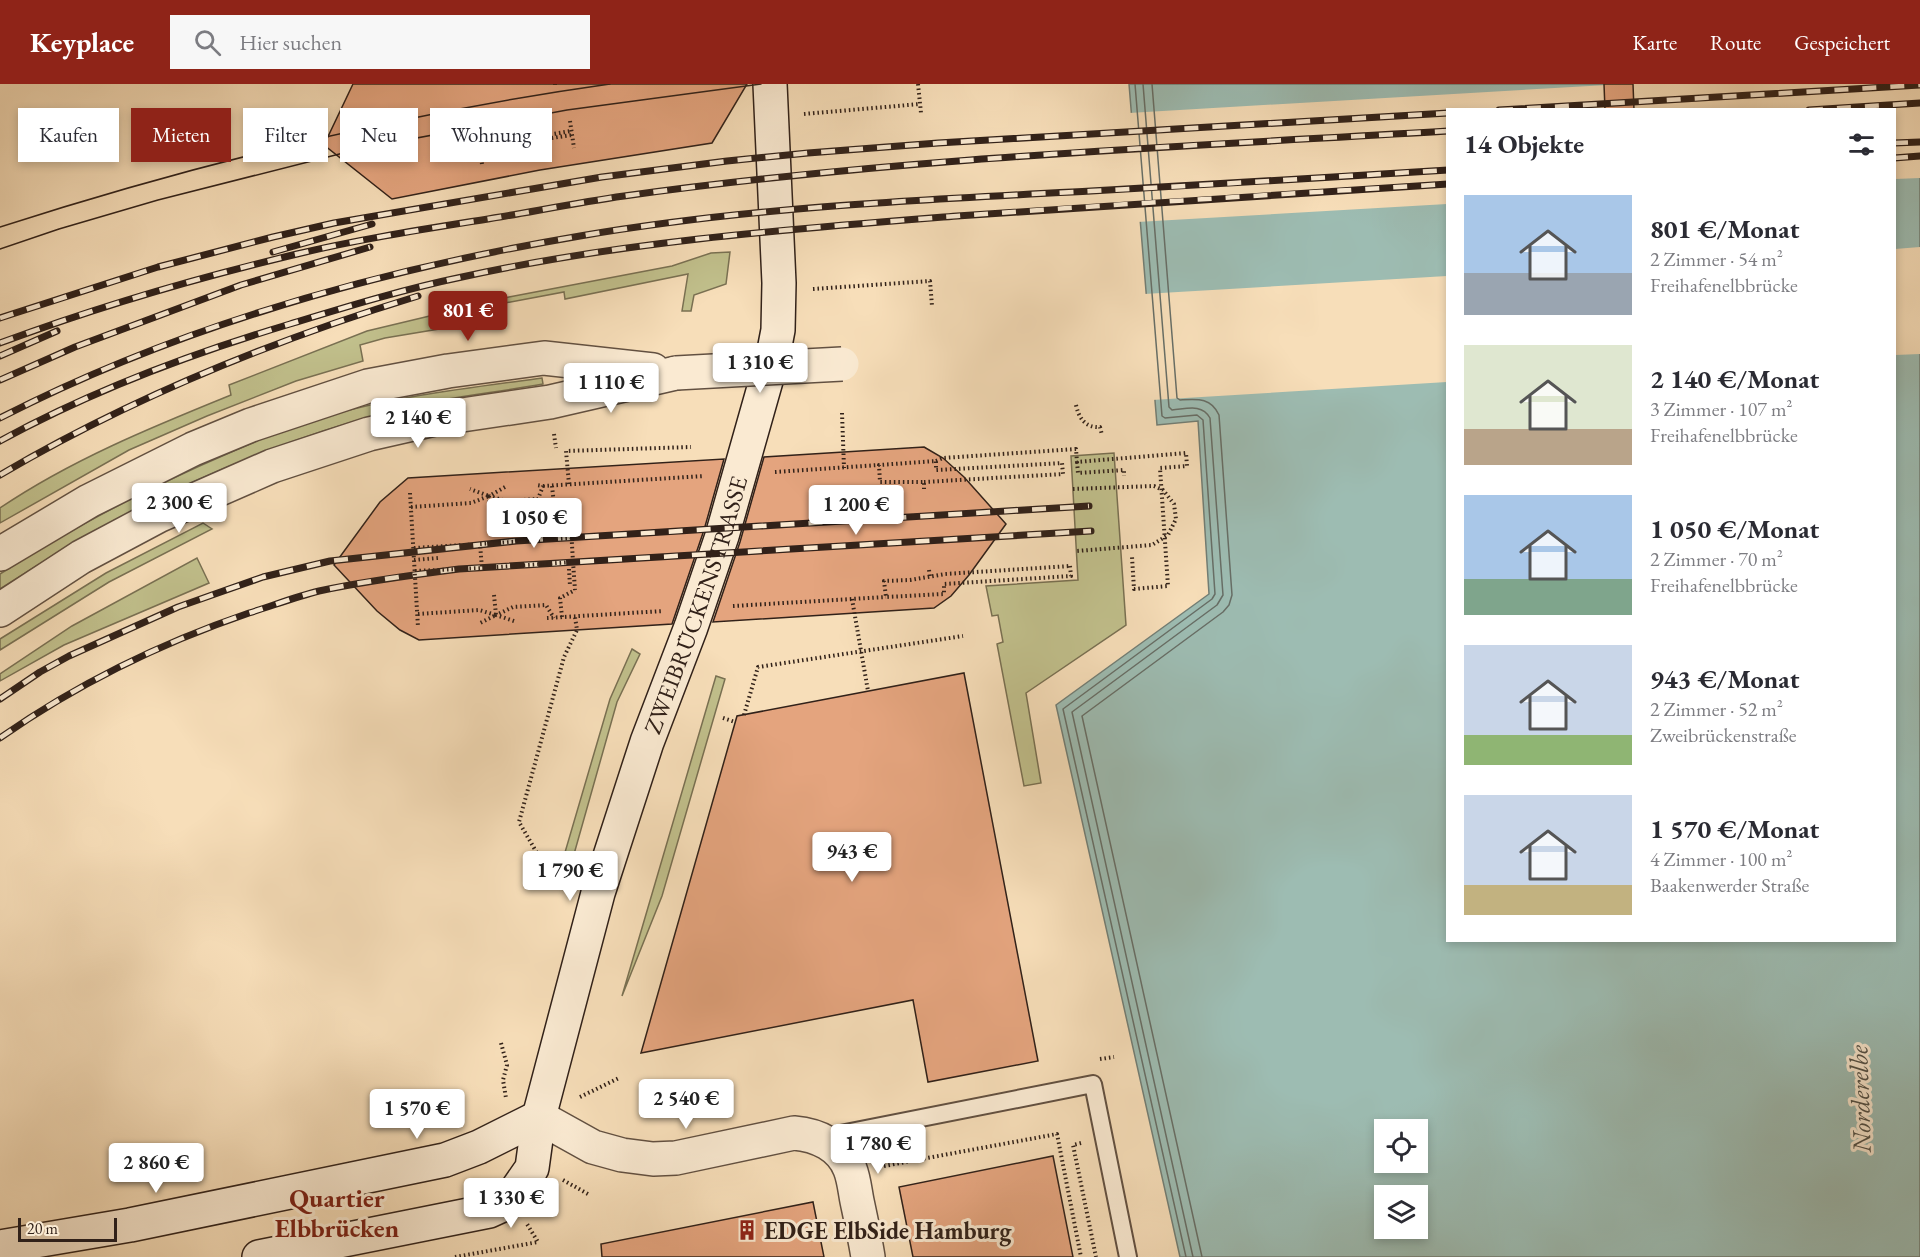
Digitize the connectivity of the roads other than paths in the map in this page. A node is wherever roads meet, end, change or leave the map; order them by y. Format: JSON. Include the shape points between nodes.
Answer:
{"nodes":[{"id":1,"x":770,"y":84,"type":"edge"},
{"id":2,"x":842,"y":364,"type":"dead end"},
{"id":3,"x":676,"y":372,"type":"junction"},
{"id":4,"x":0,"y":554,"type":"edge"},
{"id":5,"x":0,"y":610,"type":"edge"},
{"id":6,"x":538,"y":1117,"type":"junction"},
{"id":7,"x":819,"y":1138,"type":"junction"},
{"id":8,"x":5,"y":1249,"type":"edge"},
{"id":9,"x":259,"y":1257,"type":"edge"},
{"id":10,"x":868,"y":1257,"type":"edge"},
{"id":11,"x":1128,"y":1257,"type":"edge"}],
"edges":[{"from":1,"to":6,"type":"street","name":"ZWEIBRÜCKENSTRASSE","via":[[779,283],[773,356],[714,558],[647,742],[598,893]]},
{"from":2,"to":3,"type":"street","bridge":true},
{"from":3,"to":4,"type":"street","via":[[544,358],[368,386],[250,425],[193,449],[89,501]]},
{"from":3,"to":5,"type":"street","via":[[550,402],[435,419],[369,434],[272,466],[139,526],[81,557]]},
{"from":6,"to":7,"type":"street","via":[[593,1147],[653,1159],[675,1158],[794,1133]]},
{"from":6,"to":8,"type":"street","via":[[445,1160]]},
{"from":6,"to":9,"type":"street","name":"ZWEIBRÜCKENSTRASSE","via":[[532,1168],[510,1197],[489,1211]]},
{"from":7,"to":10,"type":"street","via":[[833,1146],[851,1170]]},
{"from":7,"to":11,"type":"lane","via":[[1093,1084]]}]}
